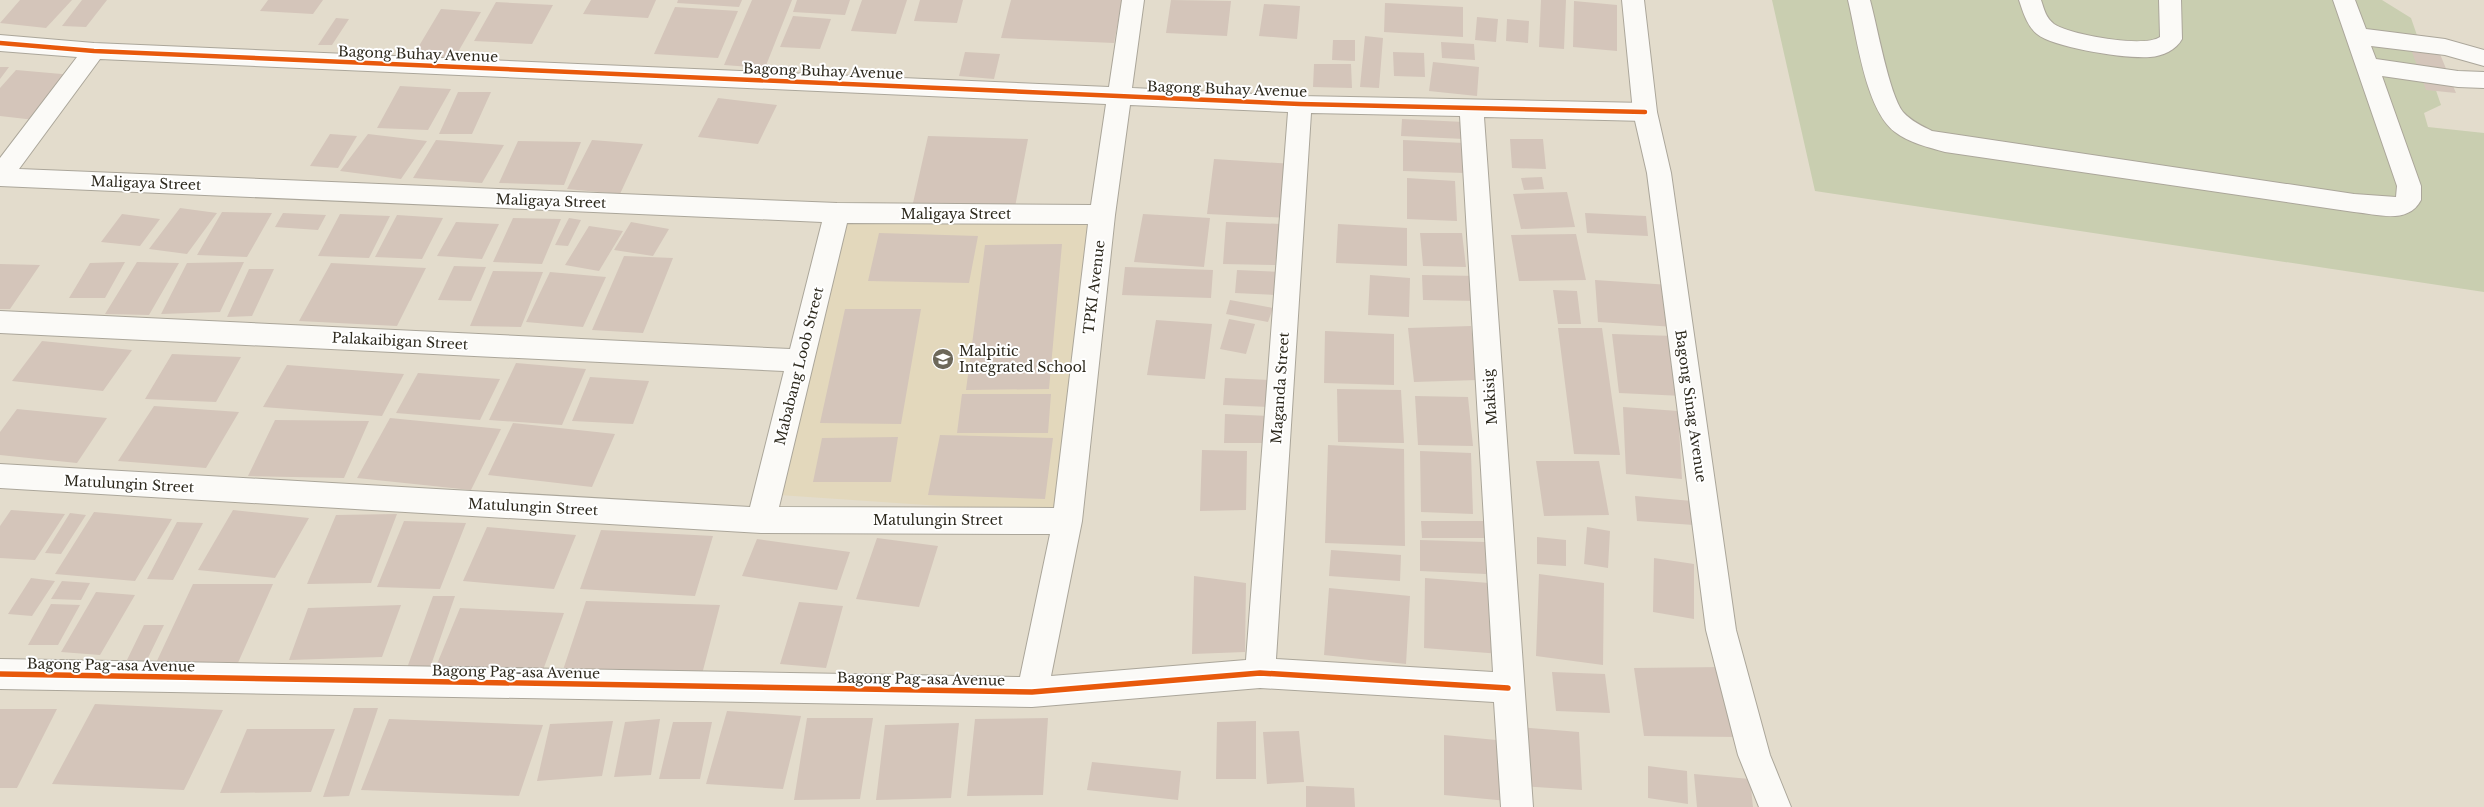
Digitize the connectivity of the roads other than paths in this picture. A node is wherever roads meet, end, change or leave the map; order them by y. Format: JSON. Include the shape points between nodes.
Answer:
{"nodes":[{"id":1,"x":1133,"y":0,"type":"edge"},
{"id":2,"x":1633,"y":0,"type":"edge"},
{"id":3,"x":1859,"y":0,"type":"edge"},
{"id":4,"x":2030,"y":0,"type":"edge"},
{"id":5,"x":2170,"y":0,"type":"edge"},
{"id":6,"x":2344,"y":0,"type":"edge"},
{"id":7,"x":2356,"y":36,"type":"junction"},
{"id":8,"x":0,"y":42,"type":"edge"},
{"id":9,"x":94,"y":52,"type":"junction"},
{"id":10,"x":2484,"y":58,"type":"edge"},
{"id":11,"x":2367,"y":66,"type":"junction"},
{"id":12,"x":2484,"y":80,"type":"edge"},
{"id":13,"x":1120,"y":95,"type":"junction"},
{"id":14,"x":1300,"y":104,"type":"junction"},
{"id":15,"x":1472,"y":107,"type":"junction"},
{"id":16,"x":1645,"y":112,"type":"junction"},
{"id":17,"x":0,"y":176,"type":"edge"},
{"id":18,"x":837,"y":213,"type":"junction"},
{"id":19,"x":1102,"y":215,"type":"junction"},
{"id":20,"x":0,"y":322,"type":"edge"},
{"id":21,"x":800,"y":361,"type":"junction"},
{"id":22,"x":0,"y":476,"type":"edge"},
{"id":23,"x":761,"y":520,"type":"junction"},
{"id":24,"x":1067,"y":520,"type":"junction"},
{"id":25,"x":1260,"y":673,"type":"junction"},
{"id":26,"x":0,"y":674,"type":"edge"},
{"id":27,"x":1508,"y":688,"type":"junction"},
{"id":28,"x":1032,"y":692,"type":"junction"},
{"id":29,"x":1517,"y":807,"type":"edge"},
{"id":30,"x":1775,"y":807,"type":"edge"}],
"edges":[{"from":1,"to":13,"type":"street","name":"TPKI Avenue"},
{"from":2,"to":16,"type":"street","name":"Bagong Sinag Avenue"},
{"from":3,"to":11,"type":"street","via":[[1888,108],[1900,123],[1918,135],[1945,143],[2396,208],[2409,200],[2409,186]]},
{"from":4,"to":5,"type":"street","via":[[2037,21],[2052,33],[2079,40],[2151,49],[2163,46],[2171,39]]},
{"from":6,"to":7,"type":"street"},
{"from":7,"to":10,"type":"street","via":[[2445,47]]},
{"from":7,"to":11,"type":"street"},
{"from":8,"to":9,"type":"street","name":"Bagong Buhay Avenue"},
{"from":9,"to":13,"type":"street","name":"Bagong Buhay Avenue"},
{"from":9,"to":17,"type":"street"},
{"from":11,"to":12,"type":"street"},
{"from":13,"to":14,"type":"street","name":"Bagong Buhay Avenue"},
{"from":13,"to":19,"type":"street","name":"TPKI Avenue"},
{"from":14,"to":15,"type":"street","name":"Bagong Buhay Avenue"},
{"from":14,"to":25,"type":"street","name":"Maganda Street"},
{"from":15,"to":16,"type":"street","name":"Bagong Buhay Avenue"},
{"from":15,"to":27,"type":"street","name":"Makisig"},
{"from":16,"to":30,"type":"street","name":"Bagong Sinag Avenue","via":[[1660,173],[1721,630],[1754,755]]},
{"from":17,"to":18,"type":"street","name":"Maligaya Street"},
{"from":18,"to":19,"type":"street","name":"Maligaya Street"},
{"from":18,"to":21,"type":"street","name":"Mababang Loob Street"},
{"from":19,"to":24,"type":"street","name":"TPKI Avenue"},
{"from":20,"to":21,"type":"street","name":"Palakaibigan Street"},
{"from":21,"to":23,"type":"street","name":"Mababang Loob Street"},
{"from":22,"to":23,"type":"street","name":"Matulungin Street"},
{"from":23,"to":24,"type":"street","name":"Matulungin Street"},
{"from":24,"to":28,"type":"street","name":"TPKI Avenue"},
{"from":25,"to":27,"type":"street","name":"Bagong Pag-asa Avenue"},
{"from":25,"to":28,"type":"street","name":"Bagong Pag-asa Avenue"},
{"from":26,"to":28,"type":"street","name":"Bagong Pag-asa Avenue"},
{"from":27,"to":29,"type":"street","name":"Makisig"}]}
